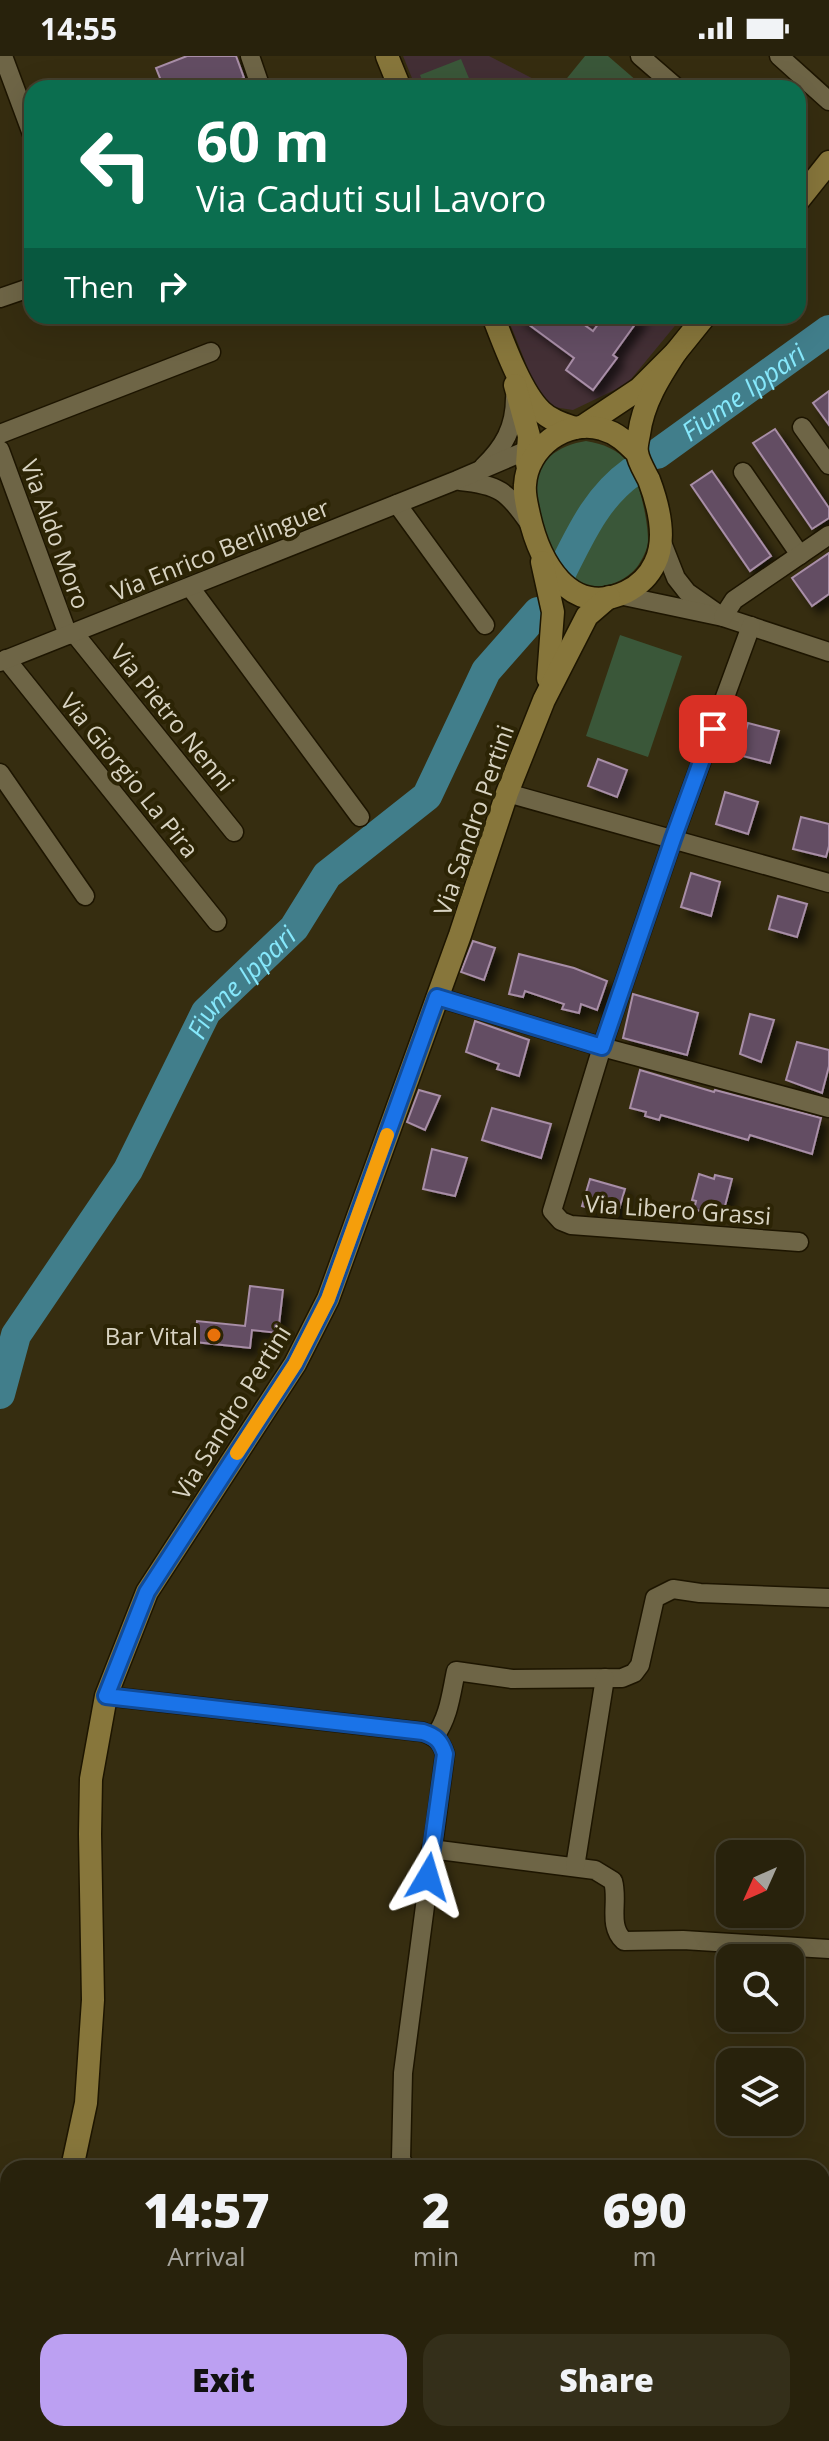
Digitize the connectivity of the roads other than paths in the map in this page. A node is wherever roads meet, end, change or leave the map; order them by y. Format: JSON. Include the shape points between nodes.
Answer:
{"nodes":[{"id":1,"x":3,"y":56,"type":"edge"},
{"id":2,"x":250,"y":56,"type":"edge"},
{"id":3,"x":387,"y":56,"type":"edge"},
{"id":4,"x":640,"y":56,"type":"edge"},
{"id":5,"x":779,"y":56,"type":"edge"},
{"id":6,"x":259,"y":80,"type":"edge"},
{"id":7,"x":397,"y":80,"type":"edge"},
{"id":8,"x":668,"y":80,"type":"edge"},
{"id":9,"x":806,"y":80,"type":"edge"},
{"id":10,"x":806,"y":80,"type":"edge"},
{"id":11,"x":829,"y":101,"type":"edge"},
{"id":12,"x":24,"y":112,"type":"edge"},
{"id":13,"x":829,"y":162,"type":"edge"},
{"id":14,"x":806,"y":190,"type":"edge"},
{"id":15,"x":24,"y":290,"type":"edge"},
{"id":16,"x":0,"y":298,"type":"edge"},
{"id":17,"x":496,"y":324,"type":"edge"},
{"id":18,"x":699,"y":324,"type":"edge"},
{"id":19,"x":506,"y":349,"type":"junction"},
{"id":20,"x":211,"y":352,"type":"dead end"},
{"id":21,"x":676,"y":352,"type":"junction"},
{"id":22,"x":515,"y":388,"type":"junction"},
{"id":23,"x":802,"y":427,"type":"dead end"},
{"id":24,"x":578,"y":428,"type":"junction"},
{"id":25,"x":0,"y":434,"type":"edge"},
{"id":26,"x":537,"y":446,"type":"junction"},
{"id":27,"x":0,"y":450,"type":"edge"},
{"id":28,"x":637,"y":453,"type":"junction"},
{"id":29,"x":829,"y":465,"type":"edge"},
{"id":30,"x":478,"y":471,"type":"junction"},
{"id":31,"x":743,"y":472,"type":"dead end"},
{"id":32,"x":457,"y":480,"type":"junction"},
{"id":33,"x":397,"y":504,"type":"junction"},
{"id":34,"x":829,"y":535,"type":"edge"},
{"id":35,"x":535,"y":536,"type":"junction"},
{"id":36,"x":661,"y":540,"type":"junction"},
{"id":37,"x":800,"y":555,"type":"junction"},
{"id":38,"x":190,"y":587,"type":"junction"},
{"id":39,"x":614,"y":596,"type":"junction"},
{"id":40,"x":723,"y":617,"type":"junction"},
{"id":41,"x":485,"y":625,"type":"dead end"},
{"id":42,"x":751,"y":626,"type":"junction"},
{"id":43,"x":71,"y":634,"type":"junction"},
{"id":44,"x":827,"y":649,"type":"edge"},
{"id":45,"x":3,"y":660,"type":"edge"},
{"id":46,"x":544,"y":700,"type":"junction"},
{"id":47,"x":0,"y":773,"type":"edge"},
{"id":48,"x":507,"y":793,"type":"junction"},
{"id":49,"x":360,"y":817,"type":"dead end"},
{"id":50,"x":234,"y":832,"type":"dead end"},
{"id":51,"x":673,"y":839,"type":"junction"},
{"id":52,"x":829,"y":883,"type":"edge"},
{"id":53,"x":85,"y":896,"type":"dead end"},
{"id":54,"x":217,"y":922,"type":"dead end"},
{"id":55,"x":437,"y":997,"type":"junction"},
{"id":56,"x":602,"y":1047,"type":"junction"},
{"id":57,"x":829,"y":1108,"type":"edge"},
{"id":58,"x":799,"y":1242,"type":"dead end"},
{"id":59,"x":829,"y":1598,"type":"edge"},
{"id":60,"x":605,"y":1678,"type":"junction"},
{"id":61,"x":106,"y":1696,"type":"junction"},
{"id":62,"x":435,"y":1736,"type":"junction"},
{"id":63,"x":431,"y":1849,"type":"junction"},
{"id":64,"x":575,"y":1867,"type":"junction"},
{"id":65,"x":829,"y":1949,"type":"edge"},
{"id":66,"x":74,"y":2160,"type":"edge"},
{"id":67,"x":402,"y":2160,"type":"edge"}],
"edges":[{"from":1,"to":12,"type":"street"},
{"from":2,"to":6,"type":"street"},
{"from":3,"to":7,"type":"main road"},
{"from":4,"to":8,"type":"street"},
{"from":5,"to":9,"type":"street"},
{"from":10,"to":11,"type":"street"},
{"from":13,"to":14,"type":"main road"},
{"from":15,"to":16,"type":"street"},
{"from":17,"to":19,"type":"main road"},
{"from":18,"to":21,"type":"main road"},
{"from":19,"to":22,"type":"main road"},
{"from":19,"to":24,"type":"main road","via":[[542,412]]},
{"from":20,"to":25,"type":"street"},
{"from":21,"to":24,"type":"main road","via":[[639,389]]},
{"from":21,"to":28,"type":"main road","via":[[646,404]]},
{"from":22,"to":26,"type":"main road"},
{"from":22,"to":30,"type":"street","via":[[513,424],[504,443]]},
{"from":23,"to":29,"type":"street"},
{"from":24,"to":26,"type":"main road"},
{"from":24,"to":28,"type":"main road","via":[[621,437]]},
{"from":26,"to":30,"type":"street","name":"Via Enrico Berlinguer"},
{"from":26,"to":35,"type":"main road","via":[[526,475],[525,497]]},
{"from":27,"to":43,"type":"street","name":"Via Aldo Moro"},
{"from":28,"to":36,"type":"main road","via":[[650,484]]},
{"from":30,"to":32,"type":"street","name":"Via Enrico Berlinguer"},
{"from":31,"to":37,"type":"street"},
{"from":32,"to":33,"type":"street","name":"Via Enrico Berlinguer"},
{"from":32,"to":35,"type":"street","via":[[484,483],[514,500]]},
{"from":33,"to":38,"type":"street","name":"Via Enrico Berlinguer"},
{"from":33,"to":41,"type":"street"},
{"from":34,"to":37,"type":"street"},
{"from":35,"to":39,"type":"main road","via":[[549,567],[567,588],[581,595]]},
{"from":35,"to":46,"type":"main road","via":[[553,612]]},
{"from":36,"to":39,"type":"main road","via":[[648,575]]},
{"from":36,"to":40,"type":"street","via":[[687,592]]},
{"from":37,"to":40,"type":"street","via":[[734,600]]},
{"from":38,"to":43,"type":"street","name":"Via Enrico Berlinguer"},
{"from":38,"to":49,"type":"street"},
{"from":39,"to":40,"type":"street"},
{"from":39,"to":46,"type":"main road","via":[[587,616]]},
{"from":40,"to":42,"type":"street"},
{"from":42,"to":44,"type":"street"},
{"from":42,"to":51,"type":"street","name":"Via Libero Grassi"},
{"from":43,"to":45,"type":"street","name":"Via Enrico Berlinguer"},
{"from":43,"to":50,"type":"street","name":"Via Pietro Nenni"},
{"from":45,"to":54,"type":"street","name":"Via Giorgio La Pira"},
{"from":46,"to":48,"type":"main road","name":"Via Sandro Pertini"},
{"from":47,"to":53,"type":"street"},
{"from":48,"to":51,"type":"street"},
{"from":48,"to":55,"type":"main road","name":"Via Sandro Pertini"},
{"from":51,"to":52,"type":"street"},
{"from":51,"to":56,"type":"street","name":"Via Libero Grassi"},
{"from":55,"to":56,"type":"street"},
{"from":55,"to":61,"type":"main road","name":"Via Sandro Pertini","via":[[328,1299],[295,1364],[147,1592]]},
{"from":56,"to":57,"type":"street"},
{"from":56,"to":58,"type":"street","name":"Via Libero Grassi","via":[[552,1211],[561,1221]]},
{"from":59,"to":60,"type":"street","via":[[664,1592],[651,1609],[640,1665],[622,1678]]},
{"from":60,"to":62,"type":"street","via":[[512,1679],[456,1671],[448,1711]]},
{"from":60,"to":64,"type":"street"},
{"from":61,"to":62,"type":"street"},
{"from":61,"to":66,"type":"main road","name":"Via Sandro Pertini","via":[[91,1779],[93,2000],[86,2103]]},
{"from":62,"to":63,"type":"street","via":[[445,1754]]},
{"from":63,"to":64,"type":"street"},
{"from":63,"to":67,"type":"street","via":[[403,2073]]},
{"from":64,"to":65,"type":"street","via":[[595,1870],[613,1881],[615,1927],[624,1941]]}]}
